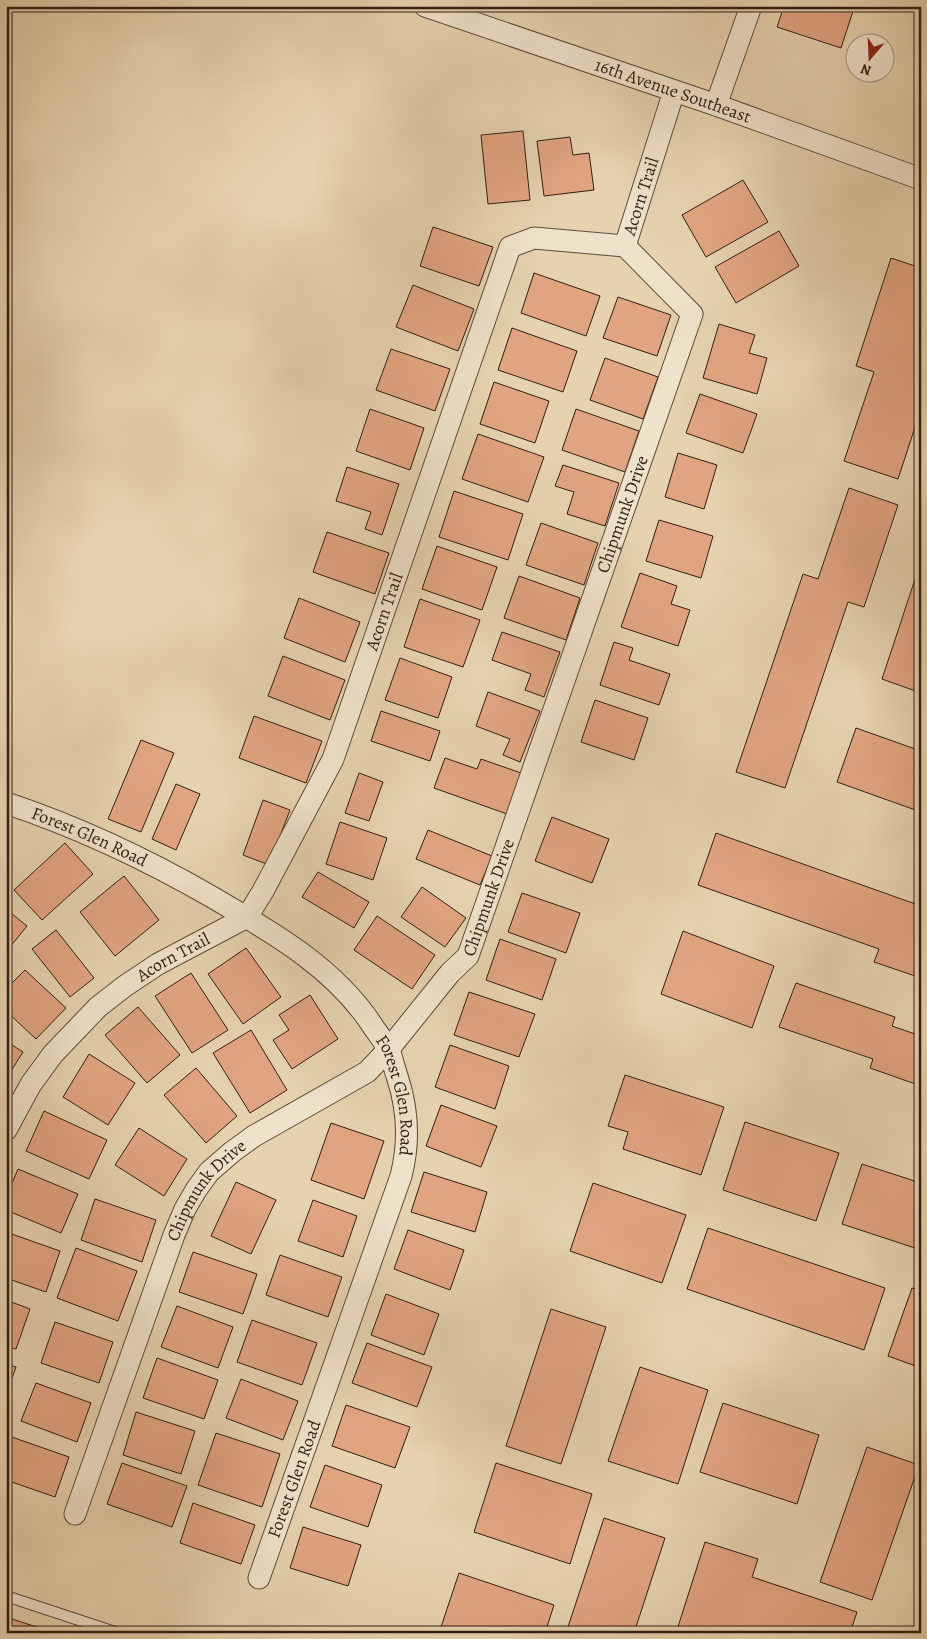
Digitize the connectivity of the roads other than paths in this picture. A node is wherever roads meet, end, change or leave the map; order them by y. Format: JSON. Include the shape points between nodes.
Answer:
{"nodes":[{"id":1,"x":425,"y":6,"type":"edge"},
{"id":2,"x":751,"y":6,"type":"edge"},
{"id":3,"x":674,"y":91,"type":"junction"},
{"id":4,"x":716,"y":105,"type":"junction"},
{"id":5,"x":921,"y":179,"type":"edge"},
{"id":6,"x":625,"y":246,"type":"junction"},
{"id":7,"x":6,"y":803,"type":"edge"},
{"id":8,"x":247,"y":917,"type":"junction"},
{"id":9,"x":388,"y":1050,"type":"junction"},
{"id":10,"x":6,"y":1130,"type":"edge"},
{"id":11,"x":75,"y":1514,"type":"dead end"},
{"id":12,"x":259,"y":1578,"type":"dead end"},
{"id":13,"x":6,"y":1596,"type":"edge"},
{"id":14,"x":118,"y":1633,"type":"edge"}],
"edges":[{"from":1,"to":3,"type":"street","name":"16th Avenue Southeast"},
{"from":2,"to":4,"type":"street"},
{"from":3,"to":4,"type":"street","name":"16th Avenue Southeast"},
{"from":3,"to":6,"type":"street","name":"Acorn Trail"},
{"from":4,"to":5,"type":"street","name":"16th Avenue Southeast"},
{"from":6,"to":8,"type":"street","name":"Acorn Trail","via":[[534,238],[510,247],[333,759]]},
{"from":6,"to":9,"type":"street","name":"Chipmunk Drive","via":[[692,314],[468,956],[450,973]]},
{"from":7,"to":8,"type":"street","name":"Forest Glen Road","via":[[95,836]]},
{"from":8,"to":9,"type":"street","name":"Forest Glen Road","via":[[325,971],[366,1015]]},
{"from":8,"to":10,"type":"street","name":"Acorn Trail","via":[[158,964],[98,1007],[52,1054]]},
{"from":9,"to":11,"type":"street","name":"Chipmunk Drive","via":[[367,1072],[246,1141],[209,1172],[196,1190],[174,1235]]},
{"from":9,"to":12,"type":"street","name":"Forest Glen Road","via":[[407,1115],[402,1176]]},
{"from":13,"to":14,"type":"lane"}]}
